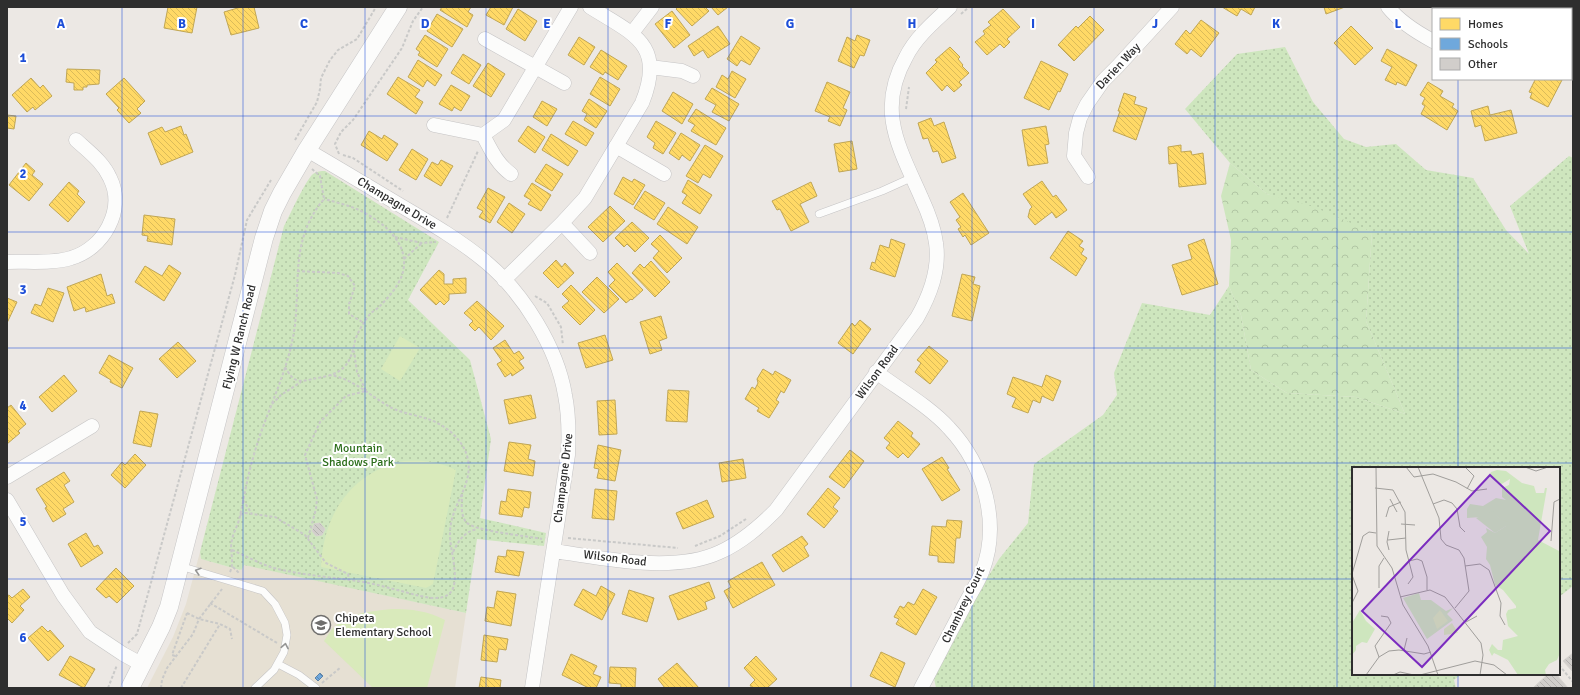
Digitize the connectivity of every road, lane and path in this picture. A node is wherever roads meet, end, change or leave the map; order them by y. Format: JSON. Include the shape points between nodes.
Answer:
{"nodes":[{"id":1,"x":376,"y":7,"type":"edge"},
{"id":2,"x":398,"y":7,"type":"edge"},
{"id":3,"x":571,"y":7,"type":"edge"},
{"id":4,"x":590,"y":7,"type":"edge"},
{"id":5,"x":652,"y":7,"type":"edge"},
{"id":6,"x":969,"y":7,"type":"edge"},
{"id":7,"x":1172,"y":7,"type":"edge"},
{"id":8,"x":1388,"y":7,"type":"edge"},
{"id":9,"x":954,"y":12,"type":"edge"},
{"id":10,"x":632,"y":33,"type":"junction"},
{"id":11,"x":485,"y":39,"type":"dead end"},
{"id":12,"x":1432,"y":40,"type":"edge"},
{"id":13,"x":650,"y":67,"type":"junction"},
{"id":14,"x":536,"y":68,"type":"junction"},
{"id":15,"x":694,"y":76,"type":"dead end"},
{"id":16,"x":910,"y":80,"type":"dead end"},
{"id":17,"x":564,"y":83,"type":"dead end"},
{"id":18,"x":906,"y":109,"type":"dead end"},
{"id":19,"x":434,"y":125,"type":"dead end"},
{"id":20,"x":483,"y":135,"type":"junction"},
{"id":21,"x":76,"y":140,"type":"dead end"},
{"id":22,"x":616,"y":146,"type":"junction"},
{"id":23,"x":299,"y":148,"type":"junction"},
{"id":24,"x":311,"y":168,"type":"dead end"},
{"id":25,"x":511,"y":174,"type":"dead end"},
{"id":26,"x":664,"y":174,"type":"dead end"},
{"id":27,"x":273,"y":176,"type":"dead end"},
{"id":28,"x":912,"y":177,"type":"junction"},
{"id":29,"x":1088,"y":177,"type":"dead end"},
{"id":30,"x":324,"y":198,"type":"junction"},
{"id":31,"x":819,"y":214,"type":"dead end"},
{"id":32,"x":447,"y":218,"type":"dead end"},
{"id":33,"x":562,"y":223,"type":"junction"},
{"id":34,"x":395,"y":237,"type":"junction"},
{"id":35,"x":422,"y":242,"type":"junction"},
{"id":36,"x":440,"y":244,"type":"dead end"},
{"id":37,"x":590,"y":254,"type":"dead end"},
{"id":38,"x":404,"y":259,"type":"junction"},
{"id":39,"x":7,"y":262,"type":"edge"},
{"id":40,"x":297,"y":271,"type":"junction"},
{"id":41,"x":504,"y":280,"type":"junction"},
{"id":42,"x":364,"y":323,"type":"junction"},
{"id":43,"x":354,"y":350,"type":"junction"},
{"id":44,"x":285,"y":368,"type":"junction"},
{"id":45,"x":876,"y":372,"type":"junction"},
{"id":46,"x":329,"y":376,"type":"junction"},
{"id":47,"x":301,"y":382,"type":"junction"},
{"id":48,"x":366,"y":392,"type":"junction"},
{"id":49,"x":272,"y":405,"type":"junction"},
{"id":50,"x":92,"y":426,"type":"dead end"},
{"id":51,"x":7,"y":478,"type":"edge"},
{"id":52,"x":462,"y":493,"type":"junction"},
{"id":53,"x":7,"y":500,"type":"edge"},
{"id":54,"x":243,"y":500,"type":"junction"},
{"id":55,"x":252,"y":514,"type":"junction"},
{"id":56,"x":240,"y":515,"type":"junction"},
{"id":57,"x":751,"y":516,"type":"dead end"},
{"id":58,"x":477,"y":529,"type":"junction"},
{"id":59,"x":308,"y":538,"type":"junction"},
{"id":60,"x":692,"y":547,"type":"dead end"},
{"id":61,"x":555,"y":548,"type":"junction"},
{"id":62,"x":686,"y":549,"type":"dead end"},
{"id":63,"x":232,"y":550,"type":"junction"},
{"id":64,"x":453,"y":553,"type":"junction"},
{"id":65,"x":180,"y":566,"type":"junction"},
{"id":66,"x":227,"y":580,"type":"junction"},
{"id":67,"x":349,"y":580,"type":"junction"},
{"id":68,"x":210,"y":603,"type":"junction"},
{"id":69,"x":198,"y":619,"type":"junction"},
{"id":70,"x":220,"y":624,"type":"junction"},
{"id":71,"x":232,"y":639,"type":"dead end"},
{"id":72,"x":284,"y":652,"type":"junction"},
{"id":73,"x":122,"y":654,"type":"junction"},
{"id":74,"x":175,"y":656,"type":"junction"},
{"id":75,"x":278,"y":664,"type":"junction"},
{"id":76,"x":143,"y":665,"type":"junction"},
{"id":77,"x":341,"y":666,"type":"dead end"},
{"id":78,"x":1560,"y":666,"type":"edge"},
{"id":79,"x":1573,"y":682,"type":"edge"},
{"id":80,"x":319,"y":686,"type":"edge"},
{"id":81,"x":108,"y":688,"type":"edge"},
{"id":82,"x":130,"y":688,"type":"edge"},
{"id":83,"x":161,"y":688,"type":"edge"},
{"id":84,"x":181,"y":688,"type":"edge"},
{"id":85,"x":255,"y":688,"type":"edge"},
{"id":86,"x":532,"y":688,"type":"edge"},
{"id":87,"x":921,"y":688,"type":"edge"}],
"edges":[{"from":1,"to":23,"type":"path","via":[[357,39],[338,50],[330,60],[321,78],[317,102]]},
{"from":2,"to":23,"type":"street","name":"Flying W Ranch Road"},
{"from":3,"to":14,"type":"street"},
{"from":4,"to":10,"type":"street"},
{"from":5,"to":10,"type":"street"},
{"from":6,"to":9,"type":"path"},
{"from":7,"to":29,"type":"street","name":"Darien Way","via":[[1103,81],[1086,104],[1076,133],[1074,156]]},
{"from":8,"to":12,"type":"street","via":[[1411,28]]},
{"from":9,"to":28,"type":"street","name":"Wilson Road","via":[[916,40],[906,56],[894,86],[891,101],[894,130]]},
{"from":10,"to":13,"type":"street","via":[[645,47]]},
{"from":11,"to":14,"type":"street"},
{"from":13,"to":15,"type":"street","via":[[682,71]]},
{"from":13,"to":22,"type":"street","via":[[650,79],[642,103]]},
{"from":14,"to":17,"type":"street"},
{"from":14,"to":20,"type":"street","via":[[504,120]]},
{"from":16,"to":18,"type":"path"},
{"from":19,"to":20,"type":"street"},
{"from":20,"to":25,"type":"street","via":[[502,168]]},
{"from":20,"to":32,"type":"path"},
{"from":21,"to":39,"type":"street","via":[[102,164],[111,179],[115,194],[114,208],[112,221],[105,234],[97,245],[84,254],[70,259]]},
{"from":22,"to":26,"type":"street"},
{"from":22,"to":33,"type":"street","via":[[585,198]]},
{"from":23,"to":41,"type":"street","name":"Champagne Drive","via":[[450,235],[488,264]]},
{"from":23,"to":65,"type":"street","name":"Flying W Ranch Road","via":[[264,238]]},
{"from":24,"to":30,"type":"path","via":[[320,176]]},
{"from":27,"to":73,"type":"path","via":[[247,220],[235,275],[137,634],[129,640]]},
{"from":28,"to":31,"type":"lane"},
{"from":28,"to":45,"type":"street","name":"Wilson Road","via":[[933,228],[936,243],[935,274],[920,312]]},
{"from":30,"to":34,"type":"path","via":[[360,211]]},
{"from":30,"to":40,"type":"path","via":[[308,224]]},
{"from":33,"to":37,"type":"street"},
{"from":33,"to":41,"type":"street"},
{"from":34,"to":35,"type":"path"},
{"from":34,"to":38,"type":"path"},
{"from":35,"to":36,"type":"path"},
{"from":35,"to":38,"type":"path"},
{"from":38,"to":42,"type":"path","via":[[399,281],[385,301]]},
{"from":40,"to":42,"type":"path","via":[[338,273],[348,276],[355,286],[349,304],[349,314]]},
{"from":40,"to":44,"type":"path","via":[[295,326]]},
{"from":41,"to":61,"type":"street","name":"Champagne Drive","via":[[519,296],[544,335],[565,394],[569,432],[568,455]]},
{"from":42,"to":43,"type":"path"},
{"from":43,"to":46,"type":"path","via":[[344,368]]},
{"from":43,"to":48,"type":"path","via":[[357,372]]},
{"from":44,"to":47,"type":"path","via":[[290,376]]},
{"from":44,"to":49,"type":"path"},
{"from":45,"to":61,"type":"street","name":"Wilson Road","via":[[776,510],[750,534],[719,553],[668,563],[644,563]]},
{"from":45,"to":87,"type":"street","name":"Chambrey Court","via":[[937,416],[953,432],[971,457],[986,492],[989,531],[982,571]]},
{"from":46,"to":47,"type":"path"},
{"from":46,"to":48,"type":"path","via":[[347,380]]},
{"from":47,"to":49,"type":"path","via":[[281,395]]},
{"from":48,"to":52,"type":"path","via":[[392,408],[429,419],[452,434],[464,450],[468,461],[468,475]]},
{"from":48,"to":59,"type":"path","via":[[346,396],[320,422],[305,455],[317,499]]},
{"from":49,"to":54,"type":"path","via":[[260,432]]},
{"from":50,"to":51,"type":"street"},
{"from":52,"to":58,"type":"path","via":[[463,518],[467,524]]},
{"from":52,"to":64,"type":"path","via":[[455,507],[450,532]]},
{"from":53,"to":73,"type":"street","via":[[63,595],[90,632]]},
{"from":54,"to":55,"type":"path"},
{"from":54,"to":56,"type":"path"},
{"from":55,"to":56,"type":"path"},
{"from":55,"to":59,"type":"path","via":[[275,517]]},
{"from":56,"to":63,"type":"path","via":[[231,541]]},
{"from":57,"to":60,"type":"path","via":[[720,536]]},
{"from":58,"to":61,"type":"path"},
{"from":58,"to":64,"type":"path","via":[[463,536]]},
{"from":59,"to":67,"type":"path","via":[[326,563],[348,574]]},
{"from":61,"to":62,"type":"path","via":[[567,538]]},
{"from":61,"to":86,"type":"street","name":"Champagne Drive"},
{"from":63,"to":66,"type":"path","via":[[233,567]]},
{"from":63,"to":67,"type":"path","via":[[272,567]]},
{"from":64,"to":67,"type":"path","via":[[453,588],[444,597],[427,597]]},
{"from":66,"to":65,"type":"lane","one_way":true},
{"from":65,"to":76,"type":"street","name":"Flying W Ranch Road","via":[[169,607]]},
{"from":66,"to":68,"type":"path"},
{"from":72,"to":66,"type":"lane","one_way":true,"via":[[287,635],[285,623],[275,604],[263,591]]},
{"from":68,"to":69,"type":"path"},
{"from":68,"to":72,"type":"path","via":[[280,644]]},
{"from":69,"to":70,"type":"path"},
{"from":69,"to":74,"type":"path","via":[[193,634]]},
{"from":69,"to":74,"type":"path","via":[[185,613],[172,655]]},
{"from":70,"to":71,"type":"path","via":[[230,629]]},
{"from":70,"to":84,"type":"path"},
{"from":72,"to":75,"type":"lane"},
{"from":73,"to":76,"type":"street"},
{"from":73,"to":81,"type":"path"},
{"from":74,"to":83,"type":"path","via":[[167,668]]},
{"from":75,"to":80,"type":"lane"},
{"from":75,"to":85,"type":"lane"},
{"from":76,"to":82,"type":"street","name":"Flying W Ranch Road"},
{"from":77,"to":80,"type":"path"},
{"from":78,"to":79,"type":"path"}]}
